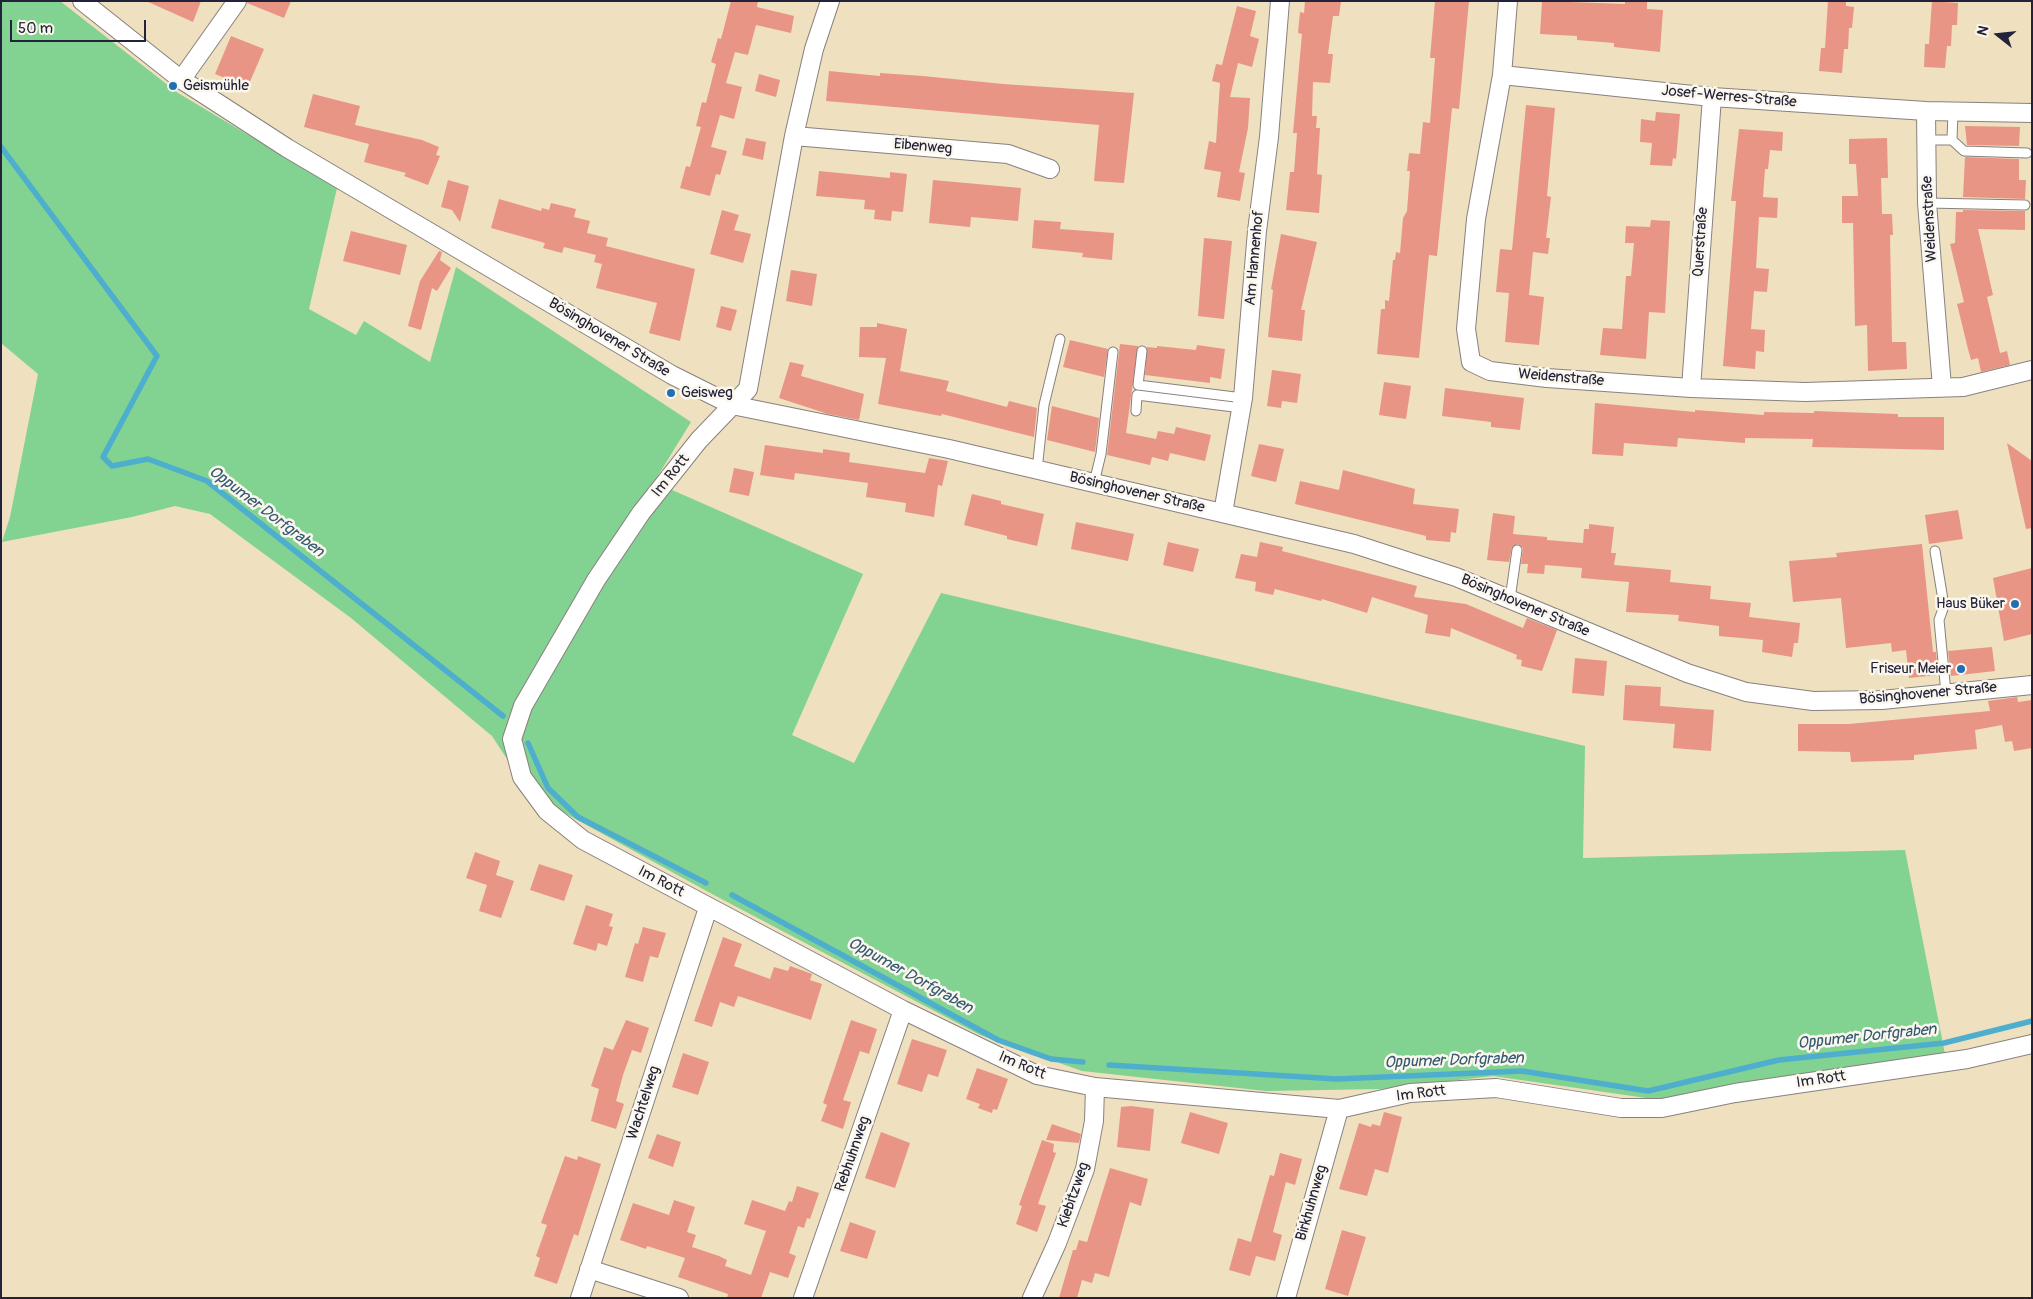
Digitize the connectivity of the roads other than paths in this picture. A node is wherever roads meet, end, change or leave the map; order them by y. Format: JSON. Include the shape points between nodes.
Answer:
{"nodes":[{"id":1,"x":82,"y":1,"type":"edge"},
{"id":2,"x":237,"y":1,"type":"edge"},
{"id":3,"x":830,"y":1,"type":"edge"},
{"id":4,"x":1280,"y":1,"type":"edge"},
{"id":5,"x":1508,"y":1,"type":"edge"},
{"id":6,"x":1502,"y":75,"type":"junction"},
{"id":7,"x":181,"y":80,"type":"junction"},
{"id":8,"x":1712,"y":96,"type":"junction"},
{"id":9,"x":1926,"y":112,"type":"junction"},
{"id":10,"x":1953,"y":112,"type":"junction"},
{"id":11,"x":2032,"y":113,"type":"edge"},
{"id":12,"x":794,"y":136,"type":"junction"},
{"id":13,"x":1926,"y":140,"type":"junction"},
{"id":14,"x":1952,"y":140,"type":"junction"},
{"id":15,"x":2027,"y":153,"type":"dead end"},
{"id":16,"x":1050,"y":169,"type":"dead end"},
{"id":17,"x":1927,"y":203,"type":"junction"},
{"id":18,"x":2025,"y":205,"type":"dead end"},
{"id":19,"x":1060,"y":339,"type":"dead end"},
{"id":20,"x":1142,"y":350,"type":"dead end"},
{"id":21,"x":1113,"y":352,"type":"dead end"},
{"id":22,"x":2032,"y":370,"type":"edge"},
{"id":23,"x":1942,"y":386,"type":"junction"},
{"id":24,"x":1691,"y":388,"type":"junction"},
{"id":25,"x":1242,"y":403,"type":"junction"},
{"id":26,"x":732,"y":405,"type":"junction"},
{"id":27,"x":1136,"y":411,"type":"dead end"},
{"id":28,"x":1037,"y":470,"type":"junction"},
{"id":29,"x":1094,"y":483,"type":"junction"},
{"id":30,"x":1223,"y":513,"type":"junction"},
{"id":31,"x":1517,"y":550,"type":"dead end"},
{"id":32,"x":1935,"y":551,"type":"dead end"},
{"id":33,"x":1510,"y":599,"type":"junction"},
{"id":34,"x":2032,"y":685,"type":"edge"},
{"id":35,"x":1946,"y":693,"type":"junction"},
{"id":36,"x":708,"y":908,"type":"junction"},
{"id":37,"x":903,"y":1010,"type":"junction"},
{"id":38,"x":2032,"y":1044,"type":"edge"},
{"id":39,"x":1095,"y":1087,"type":"junction"},
{"id":40,"x":1339,"y":1109,"type":"junction"},
{"id":41,"x":589,"y":1269,"type":"junction"},
{"id":42,"x":580,"y":1298,"type":"edge"},
{"id":43,"x":679,"y":1298,"type":"edge"},
{"id":44,"x":803,"y":1298,"type":"edge"},
{"id":45,"x":1032,"y":1298,"type":"edge"},
{"id":46,"x":1286,"y":1298,"type":"edge"}],
"edges":[{"from":1,"to":7,"type":"street","name":"Bösinghovener Straße"},
{"from":2,"to":7,"type":"street"},
{"from":3,"to":12,"type":"street","via":[[814,49]]},
{"from":4,"to":25,"type":"street","name":"Am Hannenhof"},
{"from":5,"to":6,"type":"street"},
{"from":6,"to":8,"type":"street","name":"Josef-Werres-Straße"},
{"from":6,"to":24,"type":"street","name":"Weidenstraße","via":[[1476,219],[1466,329],[1471,362],[1490,371],[1546,378]]},
{"from":7,"to":26,"type":"street","name":"Bösinghovener Straße","via":[[287,148],[672,376]]},
{"from":8,"to":9,"type":"street","name":"Josef-Werres-Straße"},
{"from":8,"to":24,"type":"street","name":"Querstraße"},
{"from":9,"to":10,"type":"street","name":"Josef-Werres-Straße"},
{"from":9,"to":13,"type":"street","name":"Weidenstraße"},
{"from":10,"to":11,"type":"street","name":"Josef-Werres-Straße"},
{"from":10,"to":14,"type":"lane"},
{"from":12,"to":16,"type":"street","name":"Eibenweg","via":[[1008,154]]},
{"from":12,"to":26,"type":"street","via":[[748,389]]},
{"from":13,"to":14,"type":"lane"},
{"from":13,"to":17,"type":"street","name":"Weidenstraße"},
{"from":14,"to":15,"type":"lane","via":[[1964,151]]},
{"from":17,"to":18,"type":"lane"},
{"from":17,"to":23,"type":"street","name":"Weidenstraße"},
{"from":19,"to":28,"type":"lane","via":[[1044,405]]},
{"from":20,"to":25,"type":"lane","via":[[1138,385]]},
{"from":21,"to":29,"type":"lane","via":[[1101,454]]},
{"from":22,"to":23,"type":"street","name":"Weidenstraße","via":[[1963,387]]},
{"from":23,"to":24,"type":"street","name":"Weidenstraße","via":[[1805,392]]},
{"from":25,"to":27,"type":"lane","via":[[1137,395]]},
{"from":25,"to":30,"type":"street","name":"Am Hannenhof"},
{"from":26,"to":28,"type":"street","name":"Bösinghovener Straße"},
{"from":26,"to":36,"type":"street","name":"Im Rott","via":[[699,440],[641,513],[601,572],[523,706],[512,739],[522,777],[548,811],[583,840]]},
{"from":28,"to":29,"type":"street","name":"Bösinghovener Straße"},
{"from":29,"to":30,"type":"street","name":"Bösinghovener Straße"},
{"from":30,"to":33,"type":"street","name":"Bösinghovener Straße","via":[[1354,544],[1456,577]]},
{"from":31,"to":33,"type":"lane"},
{"from":32,"to":35,"type":"lane","via":[[1944,606],[1939,620]]},
{"from":33,"to":35,"type":"street","name":"Bösinghovener Straße","via":[[1687,673],[1746,692],[1813,701],[1882,700]]},
{"from":34,"to":35,"type":"street","name":"Bösinghovener Straße"},
{"from":36,"to":37,"type":"street","name":"Im Rott"},
{"from":36,"to":41,"type":"street","name":"Wachtelweg"},
{"from":37,"to":39,"type":"street","name":"Im Rott","via":[[1037,1075]]},
{"from":37,"to":44,"type":"street","name":"Rebhuhnweg"},
{"from":38,"to":40,"type":"street","name":"Im Rott","via":[[1967,1059],[1736,1093],[1662,1108],[1621,1108],[1496,1088],[1410,1093]]},
{"from":39,"to":40,"type":"street","name":"Im Rott"},
{"from":39,"to":45,"type":"street","name":"Kiebitzweg","via":[[1094,1121],[1085,1169]]},
{"from":40,"to":46,"type":"street","name":"Birkhuhnweg"},
{"from":41,"to":42,"type":"street","name":"Wachtelweg"},
{"from":41,"to":43,"type":"street"}]}
